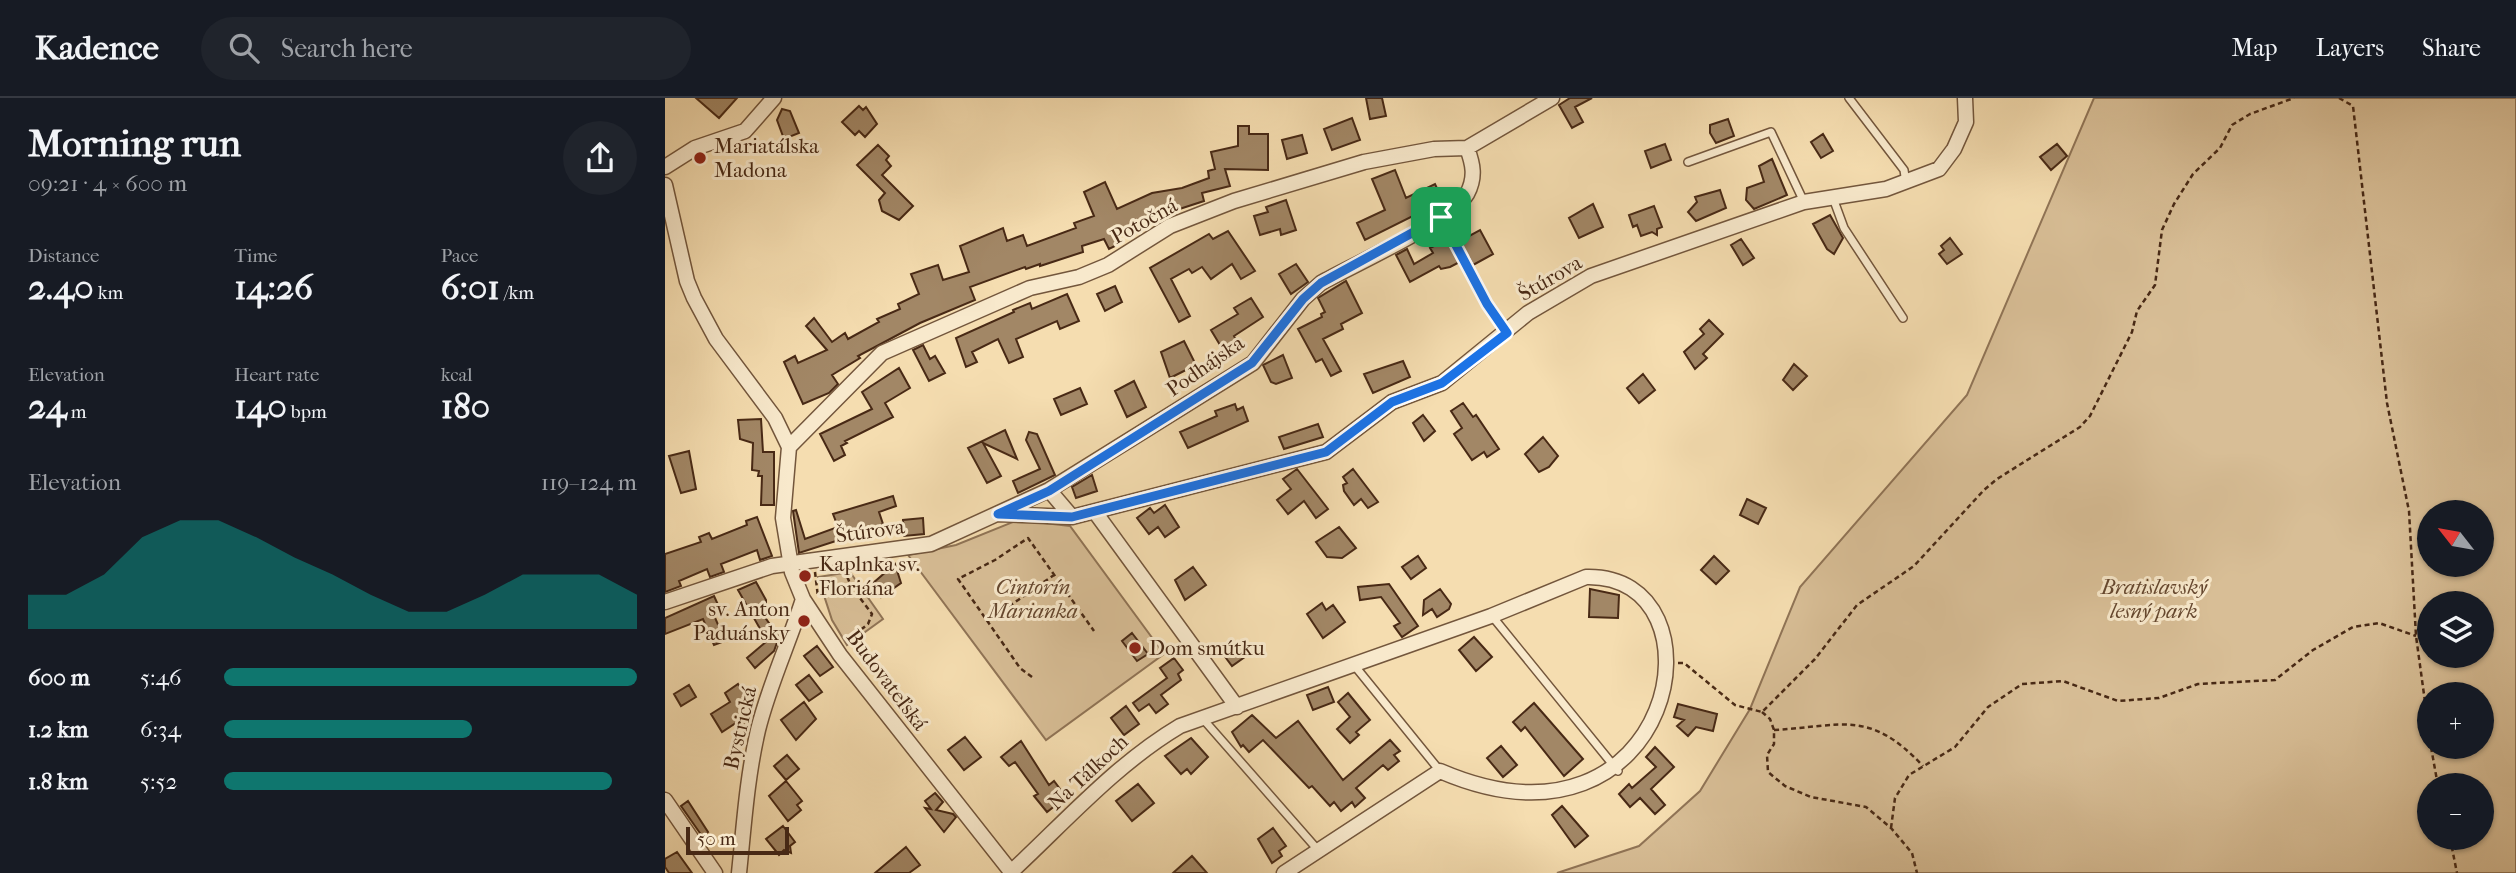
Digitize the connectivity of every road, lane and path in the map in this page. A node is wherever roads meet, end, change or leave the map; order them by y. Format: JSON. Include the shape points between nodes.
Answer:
{"nodes":[{"id":1,"x":774,"y":98,"type":"edge"},
{"id":2,"x":1552,"y":98,"type":"edge"},
{"id":3,"x":1849,"y":98,"type":"edge"},
{"id":4,"x":1965,"y":98,"type":"edge"},
{"id":5,"x":2294,"y":98,"type":"edge"},
{"id":6,"x":2339,"y":98,"type":"edge"},
{"id":7,"x":1467,"y":148,"type":"junction"},
{"id":8,"x":1688,"y":162,"type":"dead end"},
{"id":9,"x":665,"y":167,"type":"edge"},
{"id":10,"x":1906,"y":184,"type":"junction"},
{"id":11,"x":665,"y":185,"type":"edge"},
{"id":12,"x":1833,"y":198,"type":"junction"},
{"id":13,"x":1804,"y":202,"type":"junction"},
{"id":14,"x":1441,"y":217,"type":"junction"},
{"id":15,"x":1903,"y":318,"type":"dead end"},
{"id":16,"x":1507,"y":333,"type":"junction"},
{"id":17,"x":789,"y":447,"type":"junction"},
{"id":18,"x":1049,"y":491,"type":"junction"},
{"id":19,"x":1095,"y":512,"type":"junction"},
{"id":20,"x":998,"y":514,"type":"junction"},
{"id":21,"x":1072,"y":517,"type":"junction"},
{"id":22,"x":846,"y":555,"type":"junction"},
{"id":23,"x":790,"y":562,"type":"junction"},
{"id":24,"x":1054,"y":575,"type":"junction"},
{"id":25,"x":803,"y":599,"type":"junction"},
{"id":26,"x":665,"y":602,"type":"edge"},
{"id":27,"x":1491,"y":616,"type":"junction"},
{"id":28,"x":988,"y":621,"type":"junction"},
{"id":29,"x":1094,"y":631,"type":"dead end"},
{"id":30,"x":2416,"y":636,"type":"junction"},
{"id":31,"x":845,"y":644,"type":"dead end"},
{"id":32,"x":1353,"y":664,"type":"junction"},
{"id":33,"x":1664,"y":664,"type":"junction"},
{"id":34,"x":1032,"y":677,"type":"dead end"},
{"id":35,"x":2422,"y":682,"type":"edge"},
{"id":36,"x":1237,"y":707,"type":"junction"},
{"id":37,"x":1762,"y":712,"type":"junction"},
{"id":38,"x":1203,"y":719,"type":"junction"},
{"id":39,"x":1774,"y":730,"type":"junction"},
{"id":40,"x":1923,"y":766,"type":"junction"},
{"id":41,"x":1440,"y":771,"type":"junction"},
{"id":42,"x":1618,"y":771,"type":"junction"},
{"id":43,"x":665,"y":800,"type":"edge"},
{"id":44,"x":1891,"y":828,"type":"junction"},
{"id":45,"x":1318,"y":850,"type":"junction"},
{"id":46,"x":2452,"y":850,"type":"edge"},
{"id":47,"x":715,"y":873,"type":"edge"},
{"id":48,"x":739,"y":873,"type":"edge"},
{"id":49,"x":1012,"y":873,"type":"edge"},
{"id":50,"x":1284,"y":873,"type":"edge"},
{"id":51,"x":1917,"y":873,"type":"edge"},
{"id":52,"x":2457,"y":873,"type":"edge"}],
"edges":[{"from":1,"to":9,"type":"street","via":[[745,131],[695,148]]},
{"from":2,"to":7,"type":"street","name":"Potočná"},
{"from":3,"to":10,"type":"lane","via":[[1904,170]]},
{"from":4,"to":10,"type":"street","name":"Štúrova","via":[[1966,122],[1954,149],[1939,169]]},
{"from":5,"to":37,"type":"path","via":[[2232,125],[2220,148],[2193,174],[2173,204],[2162,230],[2155,285],[2137,311],[2132,332],[2090,416],[1991,484],[1914,566],[1857,605],[1815,659]]},
{"from":6,"to":30,"type":"path","via":[[2353,106],[2387,403],[2409,511]]},
{"from":7,"to":14,"type":"street","name":"Podhájska","via":[[1474,177],[1458,205]]},
{"from":7,"to":17,"type":"street","name":"Potočná","via":[[1364,162],[1234,201],[1170,226],[1108,265],[1030,288],[882,354]]},
{"from":8,"to":13,"type":"lane","via":[[1771,131]]},
{"from":10,"to":12,"type":"street","name":"Štúrova"},
{"from":11,"to":17,"type":"street","via":[[694,298],[716,339],[775,418]]},
{"from":12,"to":13,"type":"street","name":"Štúrova"},
{"from":12,"to":15,"type":"lane","via":[[1844,228]]},
{"from":13,"to":16,"type":"street","name":"Štúrova","via":[[1591,276],[1528,313]]},
{"from":14,"to":16,"type":"path"},
{"from":14,"to":18,"type":"street","name":"Podhájska","via":[[1321,283],[1252,363]]},
{"from":16,"to":19,"type":"street","name":"Štúrova","via":[[1442,383],[1392,402],[1326,452]]},
{"from":17,"to":23,"type":"street","name":"Budovateľská","via":[[783,518]]},
{"from":18,"to":20,"type":"street","name":"Štúrova"},
{"from":18,"to":21,"type":"street"},
{"from":19,"to":21,"type":"street","name":"Štúrova"},
{"from":19,"to":36,"type":"street"},
{"from":20,"to":21,"type":"street","name":"Štúrova"},
{"from":20,"to":22,"type":"street","name":"Štúrova","via":[[931,544]]},
{"from":22,"to":23,"type":"street","name":"Štúrova"},
{"from":22,"to":31,"type":"path","via":[[845,574],[870,609],[871,619]]},
{"from":23,"to":25,"type":"street","name":"Budovateľská"},
{"from":23,"to":26,"type":"street","name":"Štúrova"},
{"from":24,"to":28,"type":"path"},
{"from":24,"to":28,"type":"path","via":[[1028,538],[996,561],[958,579]]},
{"from":24,"to":29,"type":"path"},
{"from":25,"to":48,"type":"street","name":"Bystrická","via":[[758,729]]},
{"from":25,"to":49,"type":"street","name":"Budovateľská","via":[[840,655]]},
{"from":27,"to":32,"type":"street","name":"Na Tálkoch"},
{"from":27,"to":33,"type":"street","name":"Na Tálkoch","via":[[1586,577],[1617,580],[1627,584],[1653,613]]},
{"from":27,"to":42,"type":"lane"},
{"from":28,"to":34,"type":"path","via":[[1020,668]]},
{"from":30,"to":35,"type":"path"},
{"from":30,"to":40,"type":"path","via":[[2379,623],[2353,627],[2275,680],[2198,684],[2159,698],[2118,701],[2063,681],[2022,684],[1988,707],[1955,747]]},
{"from":32,"to":36,"type":"street","name":"Na Tálkoch"},
{"from":32,"to":41,"type":"lane","name":"Na Tálkoch"},
{"from":33,"to":37,"type":"path","via":[[1683,663],[1735,705]]},
{"from":33,"to":42,"type":"street","name":"Na Tálkoch","via":[[1660,711],[1650,735]]},
{"from":36,"to":38,"type":"street","name":"Na Tálkoch"},
{"from":37,"to":39,"type":"path"},
{"from":38,"to":45,"type":"lane"},
{"from":38,"to":49,"type":"street","name":"Na Tálkoch","via":[[1150,744]]},
{"from":39,"to":40,"type":"path","via":[[1861,724],[1901,742]]},
{"from":39,"to":44,"type":"path","via":[[1774,744],[1766,755],[1768,772],[1785,786],[1811,797],[1866,807]]},
{"from":40,"to":44,"type":"path","via":[[1909,775],[1895,798]]},
{"from":41,"to":42,"type":"street","name":"Na Tálkoch","via":[[1489,793],[1540,797],[1592,789]]},
{"from":41,"to":45,"type":"street"},
{"from":43,"to":47,"type":"street"},
{"from":44,"to":51,"type":"path","via":[[1912,853]]},
{"from":45,"to":50,"type":"street"},
{"from":46,"to":52,"type":"path"}]}
